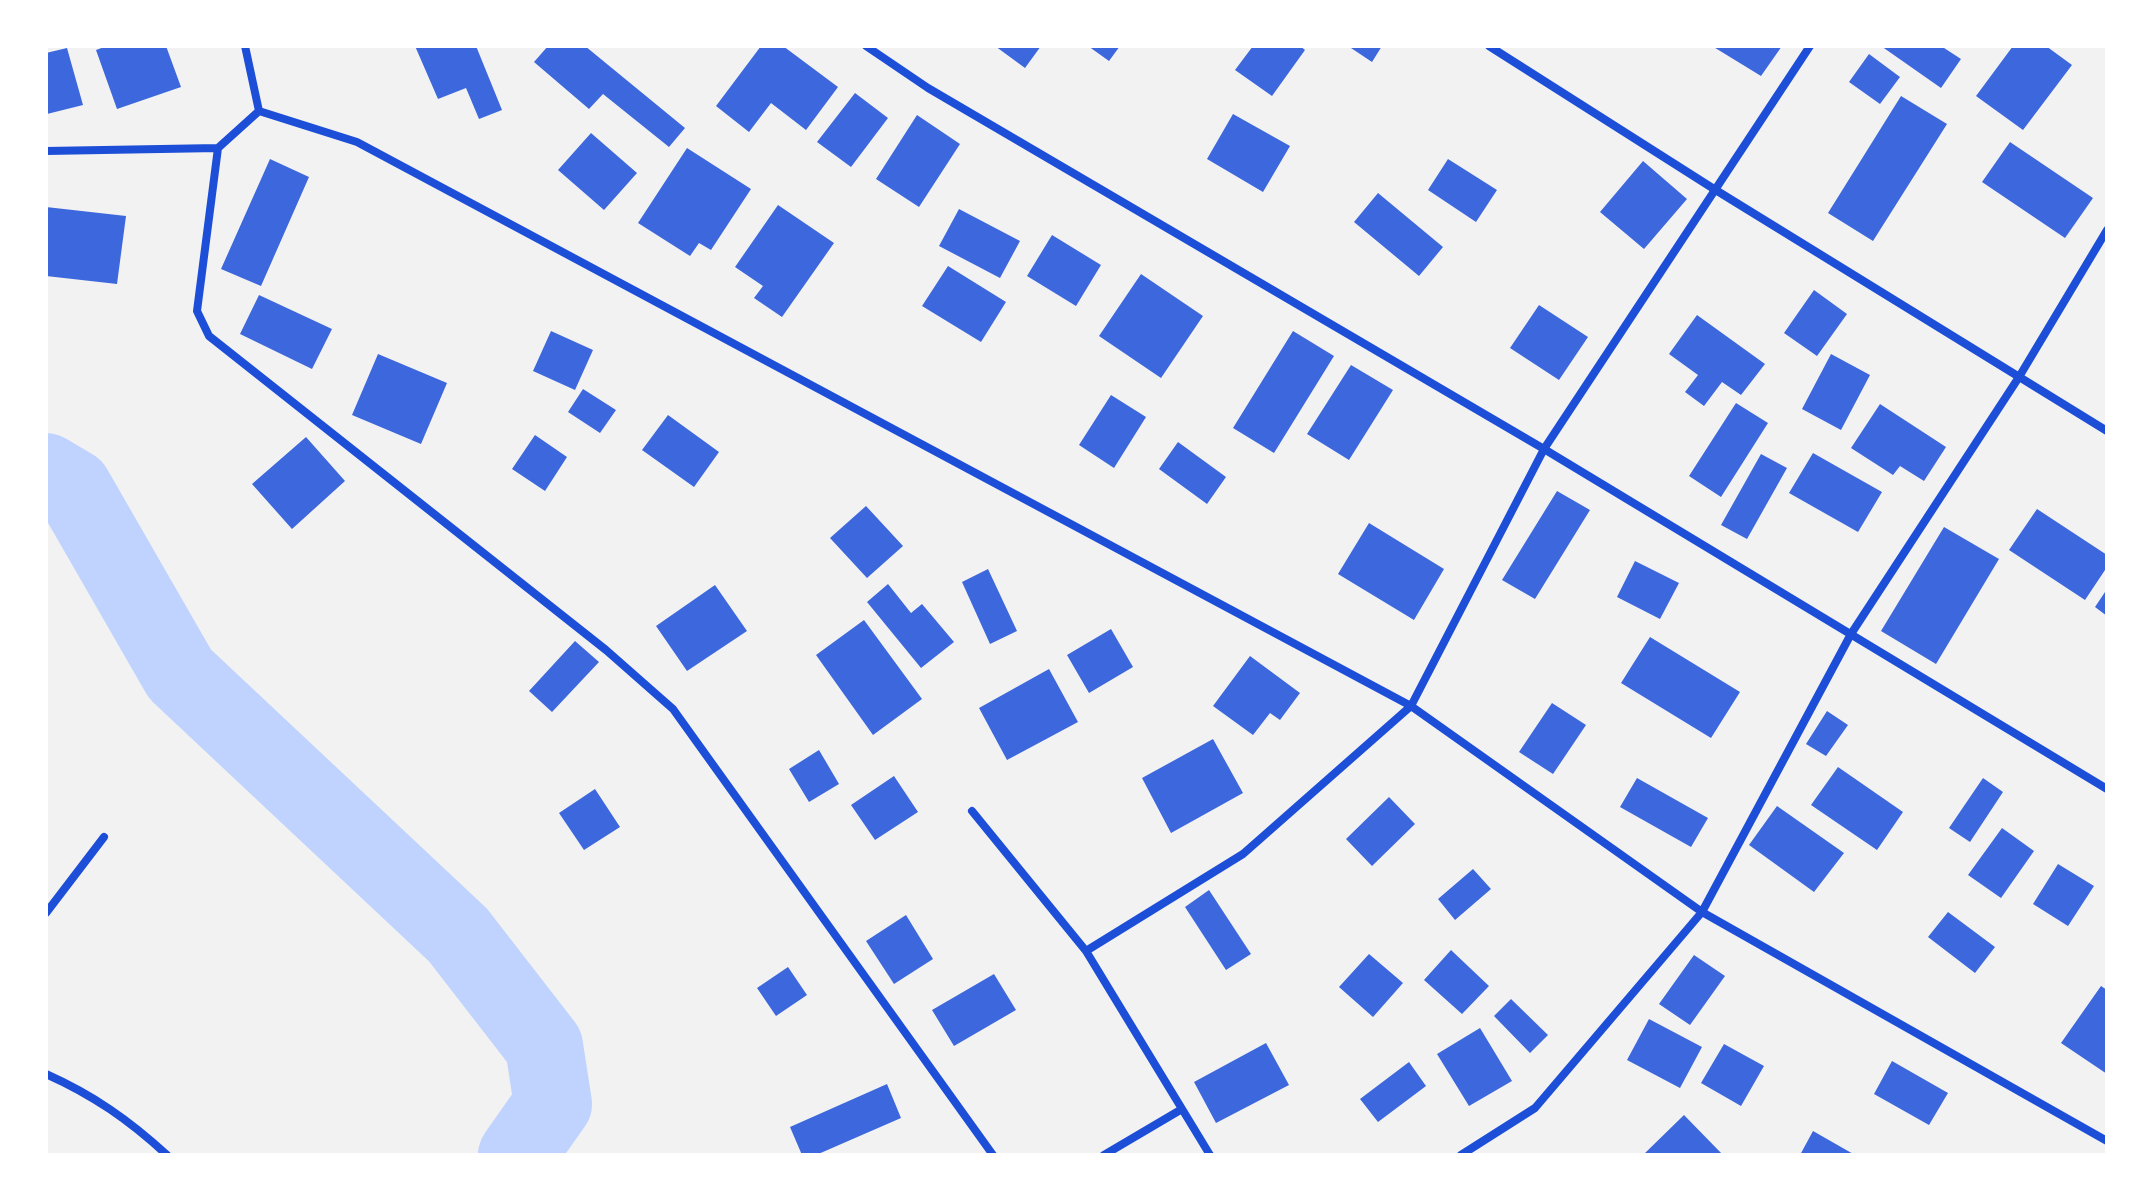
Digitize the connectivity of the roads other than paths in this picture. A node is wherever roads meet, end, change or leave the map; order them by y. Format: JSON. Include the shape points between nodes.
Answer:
{"nodes":[{"id":1,"x":245,"y":46,"type":"edge"},
{"id":2,"x":866,"y":46,"type":"edge"},
{"id":3,"x":1489,"y":46,"type":"edge"},
{"id":4,"x":1810,"y":46,"type":"edge"},
{"id":5,"x":259,"y":111,"type":"junction"},
{"id":6,"x":218,"y":148,"type":"junction"},
{"id":7,"x":46,"y":151,"type":"edge"},
{"id":8,"x":1714,"y":189,"type":"junction"},
{"id":9,"x":2107,"y":230,"type":"edge"},
{"id":10,"x":2019,"y":377,"type":"junction"},
{"id":11,"x":2107,"y":431,"type":"edge"},
{"id":12,"x":1544,"y":449,"type":"junction"},
{"id":13,"x":1851,"y":634,"type":"junction"},
{"id":14,"x":1411,"y":706,"type":"junction"},
{"id":15,"x":2107,"y":789,"type":"edge"},
{"id":16,"x":972,"y":811,"type":"dead end"},
{"id":17,"x":104,"y":837,"type":"dead end"},
{"id":18,"x":1702,"y":912,"type":"junction"},
{"id":19,"x":46,"y":913,"type":"edge"},
{"id":20,"x":1086,"y":951,"type":"junction"},
{"id":21,"x":46,"y":1074,"type":"edge"},
{"id":22,"x":1182,"y":1109,"type":"junction"},
{"id":23,"x":2107,"y":1141,"type":"edge"},
{"id":24,"x":167,"y":1155,"type":"edge"},
{"id":25,"x":993,"y":1155,"type":"edge"},
{"id":26,"x":1104,"y":1155,"type":"edge"},
{"id":27,"x":1210,"y":1155,"type":"edge"},
{"id":28,"x":1461,"y":1155,"type":"edge"}],
"edges":[{"from":1,"to":5,"type":"street"},
{"from":2,"to":12,"type":"street","via":[[928,88]]},
{"from":3,"to":8,"type":"street"},
{"from":4,"to":8,"type":"street"},
{"from":5,"to":6,"type":"street"},
{"from":5,"to":14,"type":"street","via":[[357,142]]},
{"from":6,"to":7,"type":"street"},
{"from":6,"to":25,"type":"street","via":[[197,311],[209,336],[606,650],[673,709]]},
{"from":8,"to":10,"type":"street"},
{"from":8,"to":12,"type":"street"},
{"from":9,"to":10,"type":"street"},
{"from":10,"to":11,"type":"street"},
{"from":10,"to":13,"type":"street"},
{"from":12,"to":13,"type":"street"},
{"from":12,"to":14,"type":"street"},
{"from":13,"to":15,"type":"street"},
{"from":13,"to":18,"type":"street"},
{"from":14,"to":18,"type":"street"},
{"from":14,"to":20,"type":"street","via":[[1243,854]]},
{"from":16,"to":20,"type":"street"},
{"from":17,"to":19,"type":"street"},
{"from":18,"to":23,"type":"street"},
{"from":18,"to":28,"type":"street","via":[[1535,1108]]},
{"from":20,"to":22,"type":"street"},
{"from":21,"to":24,"type":"street","via":[[89,1093]]},
{"from":22,"to":26,"type":"street"},
{"from":22,"to":27,"type":"street"}]}
